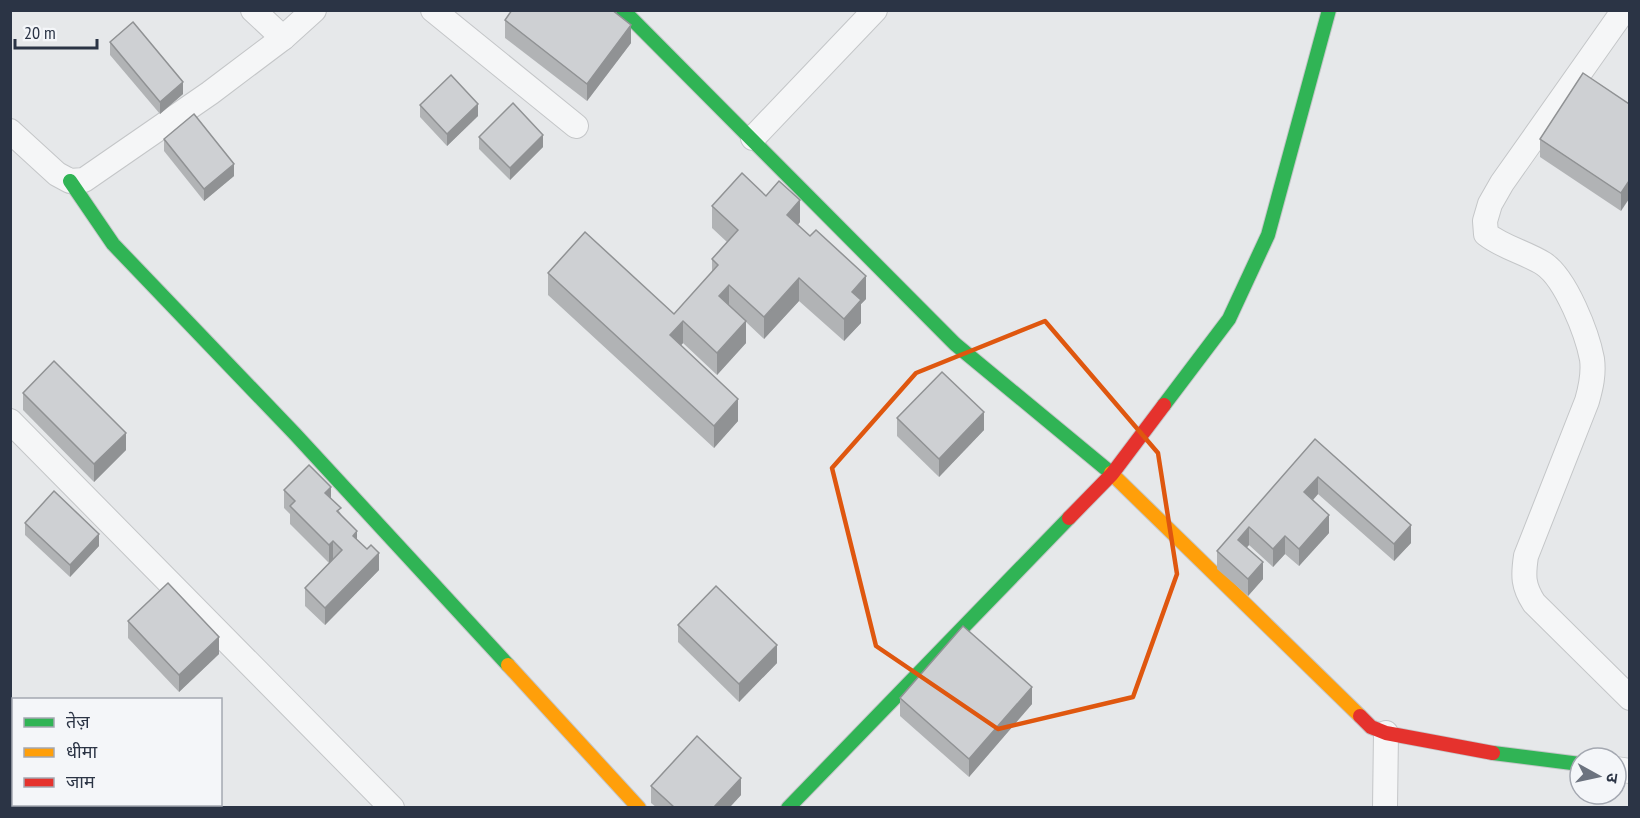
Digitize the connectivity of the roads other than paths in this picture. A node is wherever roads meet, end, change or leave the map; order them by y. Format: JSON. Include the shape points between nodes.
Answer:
{"nodes":[{"id":1,"x":253,"y":10,"type":"edge"},
{"id":2,"x":314,"y":10,"type":"edge"},
{"id":3,"x":433,"y":10,"type":"edge"},
{"id":4,"x":623,"y":10,"type":"edge"},
{"id":5,"x":875,"y":10,"type":"edge"},
{"id":6,"x":1329,"y":10,"type":"edge"},
{"id":7,"x":1624,"y":10,"type":"edge"},
{"id":8,"x":283,"y":38,"type":"junction"},
{"id":9,"x":576,"y":126,"type":"dead end"},
{"id":10,"x":10,"y":131,"type":"edge"},
{"id":11,"x":753,"y":138,"type":"junction"},
{"id":12,"x":70,"y":181,"type":"junction"},
{"id":13,"x":10,"y":421,"type":"edge"},
{"id":14,"x":1112,"y":474,"type":"junction"},
{"id":15,"x":1629,"y":698,"type":"edge"},
{"id":16,"x":1386,"y":733,"type":"junction"},
{"id":17,"x":1568,"y":762,"type":"edge"},
{"id":18,"x":392,"y":807,"type":"edge"},
{"id":19,"x":639,"y":807,"type":"edge"},
{"id":20,"x":788,"y":807,"type":"edge"},
{"id":21,"x":1385,"y":807,"type":"edge"}],
"edges":[{"from":1,"to":8,"type":"street"},
{"from":2,"to":8,"type":"street"},
{"from":3,"to":9,"type":"street"},
{"from":4,"to":11,"type":"street"},
{"from":5,"to":11,"type":"street"},
{"from":6,"to":14,"type":"street","via":[[1268,235],[1254,270],[1229,319]]},
{"from":7,"to":15,"type":"street","via":[[1525,147],[1490,204],[1485,221],[1486,234],[1496,242],[1544,264],[1555,274],[1565,288],[1592,361],[1593,380],[1587,401],[1526,556],[1522,577],[1525,588],[1534,603]]},
{"from":8,"to":12,"type":"street","via":[[94,174]]},
{"from":10,"to":12,"type":"street"},
{"from":11,"to":14,"type":"street","via":[[955,344]]},
{"from":12,"to":19,"type":"street","via":[[113,244],[295,434]]},
{"from":13,"to":18,"type":"street"},
{"from":14,"to":16,"type":"street","via":[[1359,717]]},
{"from":14,"to":20,"type":"street"},
{"from":16,"to":17,"type":"street","via":[[1484,752]]},
{"from":16,"to":21,"type":"street"}]}
